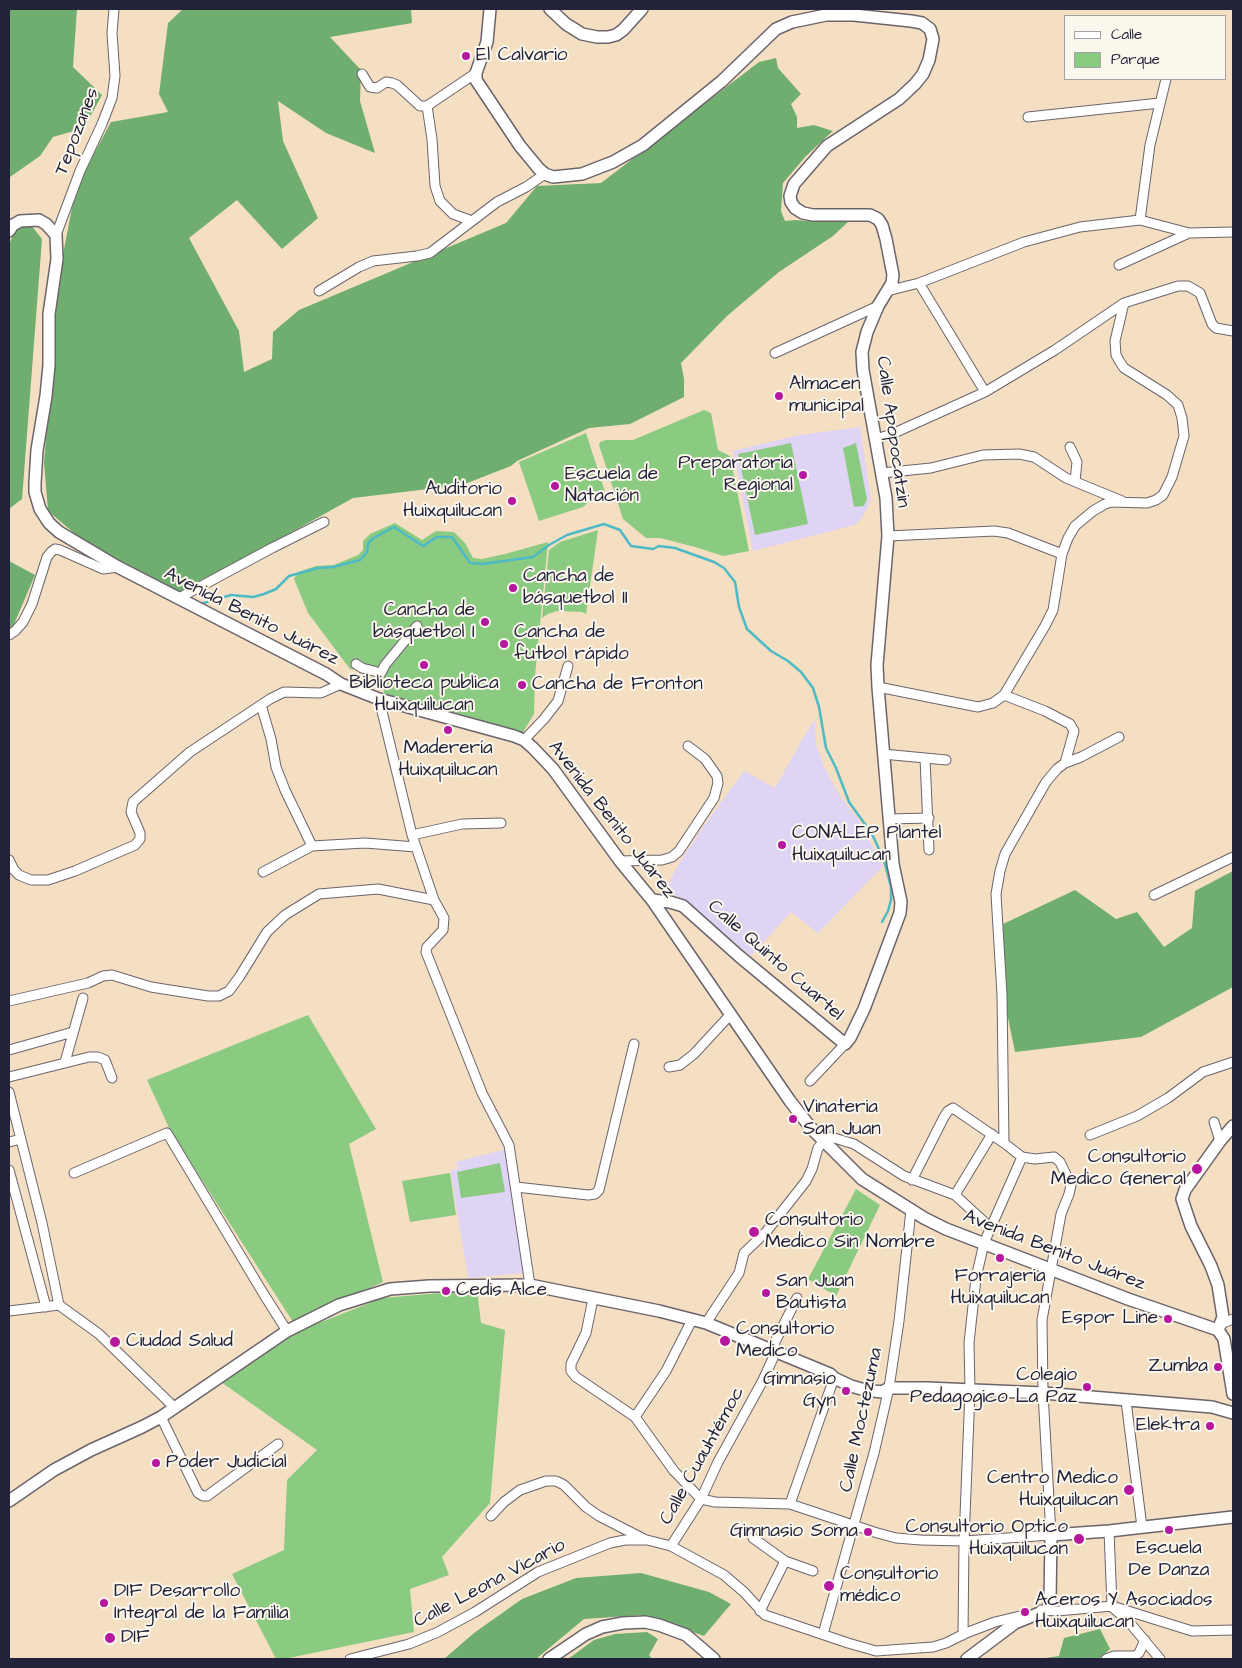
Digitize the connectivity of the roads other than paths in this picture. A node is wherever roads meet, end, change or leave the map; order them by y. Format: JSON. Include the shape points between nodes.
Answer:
{"nodes":[{"id":1,"x":114,"y":9,"type":"edge"},
{"id":2,"x":490,"y":9,"type":"edge"},
{"id":3,"x":550,"y":9,"type":"edge"},
{"id":4,"x":642,"y":9,"type":"edge"},
{"id":5,"x":476,"y":73,"type":"junction"},
{"id":6,"x":362,"y":74,"type":"dead end"},
{"id":7,"x":1166,"y":80,"type":"edge"},
{"id":8,"x":1160,"y":103,"type":"junction"},
{"id":9,"x":427,"y":106,"type":"junction"},
{"id":10,"x":1028,"y":118,"type":"dead end"},
{"id":11,"x":545,"y":174,"type":"junction"},
{"id":12,"x":1140,"y":220,"type":"junction"},
{"id":13,"x":472,"y":221,"type":"junction"},
{"id":14,"x":9,"y":230,"type":"edge"},
{"id":15,"x":1233,"y":232,"type":"edge"},
{"id":16,"x":1189,"y":233,"type":"junction"},
{"id":17,"x":56,"y":235,"type":"junction"},
{"id":18,"x":1119,"y":265,"type":"dead end"},
{"id":19,"x":919,"y":283,"type":"junction"},
{"id":20,"x":319,"y":290,"type":"dead end"},
{"id":21,"x":887,"y":291,"type":"junction"},
{"id":22,"x":1124,"y":303,"type":"junction"},
{"id":23,"x":878,"y":306,"type":"junction"},
{"id":24,"x":1233,"y":331,"type":"edge"},
{"id":25,"x":774,"y":353,"type":"dead end"},
{"id":26,"x":985,"y":392,"type":"junction"},
{"id":27,"x":876,"y":439,"type":"junction"},
{"id":28,"x":1070,"y":447,"type":"dead end"},
{"id":29,"x":882,"y":472,"type":"junction"},
{"id":30,"x":1075,"y":481,"type":"junction"},
{"id":31,"x":1126,"y":503,"type":"junction"},
{"id":32,"x":324,"y":522,"type":"dead end"},
{"id":33,"x":888,"y":536,"type":"junction"},
{"id":34,"x":1062,"y":554,"type":"junction"},
{"id":35,"x":118,"y":567,"type":"junction"},
{"id":36,"x":183,"y":597,"type":"junction"},
{"id":37,"x":417,"y":626,"type":"dead end"},
{"id":38,"x":9,"y":635,"type":"edge"},
{"id":39,"x":356,"y":664,"type":"dead end"},
{"id":40,"x":568,"y":666,"type":"dead end"},
{"id":41,"x":341,"y":684,"type":"junction"},
{"id":42,"x":878,"y":687,"type":"junction"},
{"id":43,"x":1004,"y":695,"type":"junction"},
{"id":44,"x":379,"y":698,"type":"junction"},
{"id":45,"x":261,"y":705,"type":"junction"},
{"id":46,"x":1119,"y":737,"type":"dead end"},
{"id":47,"x":524,"y":740,"type":"junction"},
{"id":48,"x":688,"y":746,"type":"dead end"},
{"id":49,"x":883,"y":754,"type":"junction"},
{"id":50,"x":925,"y":758,"type":"junction"},
{"id":51,"x":946,"y":760,"type":"dead end"},
{"id":52,"x":1066,"y":762,"type":"junction"},
{"id":53,"x":928,"y":818,"type":"junction"},
{"id":54,"x":889,"y":819,"type":"junction"},
{"id":55,"x":500,"y":823,"type":"dead end"},
{"id":56,"x":412,"y":835,"type":"junction"},
{"id":57,"x":312,"y":846,"type":"junction"},
{"id":58,"x":416,"y":847,"type":"junction"},
{"id":59,"x":929,"y":850,"type":"dead end"},
{"id":60,"x":1233,"y":857,"type":"edge"},
{"id":61,"x":9,"y":860,"type":"edge"},
{"id":62,"x":620,"y":861,"type":"junction"},
{"id":63,"x":263,"y":872,"type":"dead end"},
{"id":64,"x":1154,"y":895,"type":"dead end"},
{"id":65,"x":434,"y":900,"type":"junction"},
{"id":66,"x":652,"y":900,"type":"junction"},
{"id":67,"x":83,"y":998,"type":"dead end"},
{"id":68,"x":9,"y":1000,"type":"edge"},
{"id":69,"x":730,"y":1015,"type":"junction"},
{"id":70,"x":73,"y":1032,"type":"junction"},
{"id":71,"x":634,"y":1044,"type":"dead end"},
{"id":72,"x":845,"y":1044,"type":"junction"},
{"id":73,"x":9,"y":1050,"type":"edge"},
{"id":74,"x":65,"y":1062,"type":"junction"},
{"id":75,"x":1233,"y":1062,"type":"edge"},
{"id":76,"x":669,"y":1067,"type":"dead end"},
{"id":77,"x":9,"y":1077,"type":"edge"},
{"id":78,"x":112,"y":1078,"type":"dead end"},
{"id":79,"x":810,"y":1082,"type":"dead end"},
{"id":80,"x":9,"y":1092,"type":"edge"},
{"id":81,"x":1214,"y":1122,"type":"dead end"},
{"id":82,"x":1233,"y":1126,"type":"edge"},
{"id":83,"x":992,"y":1134,"type":"junction"},
{"id":84,"x":1090,"y":1135,"type":"dead end"},
{"id":85,"x":21,"y":1139,"type":"junction"},
{"id":86,"x":824,"y":1141,"type":"junction"},
{"id":87,"x":1220,"y":1141,"type":"junction"},
{"id":88,"x":9,"y":1142,"type":"edge"},
{"id":89,"x":1004,"y":1143,"type":"junction"},
{"id":90,"x":1022,"y":1157,"type":"junction"},
{"id":91,"x":9,"y":1170,"type":"edge"},
{"id":92,"x":74,"y":1173,"type":"dead end"},
{"id":93,"x":912,"y":1180,"type":"junction"},
{"id":94,"x":516,"y":1187,"type":"junction"},
{"id":95,"x":955,"y":1195,"type":"junction"},
{"id":96,"x":912,"y":1210,"type":"junction"},
{"id":97,"x":991,"y":1228,"type":"junction"},
{"id":98,"x":984,"y":1243,"type":"junction"},
{"id":99,"x":52,"y":1270,"type":"junction"},
{"id":100,"x":1052,"y":1270,"type":"junction"},
{"id":101,"x":37,"y":1272,"type":"junction"},
{"id":102,"x":530,"y":1285,"type":"junction"},
{"id":103,"x":797,"y":1298,"type":"dead end"},
{"id":104,"x":593,"y":1299,"type":"junction"},
{"id":105,"x":59,"y":1305,"type":"junction"},
{"id":106,"x":46,"y":1307,"type":"junction"},
{"id":107,"x":9,"y":1311,"type":"edge"},
{"id":108,"x":1233,"y":1319,"type":"edge"},
{"id":109,"x":692,"y":1320,"type":"junction"},
{"id":110,"x":706,"y":1322,"type":"junction"},
{"id":111,"x":1218,"y":1330,"type":"junction"},
{"id":112,"x":287,"y":1331,"type":"junction"},
{"id":113,"x":774,"y":1350,"type":"junction"},
{"id":114,"x":834,"y":1378,"type":"junction"},
{"id":115,"x":889,"y":1388,"type":"junction"},
{"id":116,"x":970,"y":1391,"type":"junction"},
{"id":117,"x":1043,"y":1393,"type":"junction"},
{"id":118,"x":1233,"y":1394,"type":"edge"},
{"id":119,"x":1126,"y":1401,"type":"junction"},
{"id":120,"x":175,"y":1408,"type":"junction"},
{"id":121,"x":1233,"y":1412,"type":"edge"},
{"id":122,"x":160,"y":1417,"type":"junction"},
{"id":123,"x":634,"y":1417,"type":"junction"},
{"id":124,"x":278,"y":1444,"type":"dead end"},
{"id":125,"x":700,"y":1499,"type":"junction"},
{"id":126,"x":9,"y":1501,"type":"edge"},
{"id":127,"x":790,"y":1504,"type":"junction"},
{"id":128,"x":491,"y":1516,"type":"dead end"},
{"id":129,"x":1233,"y":1517,"type":"edge"},
{"id":130,"x":854,"y":1526,"type":"junction"},
{"id":131,"x":1142,"y":1527,"type":"junction"},
{"id":132,"x":1109,"y":1531,"type":"junction"},
{"id":133,"x":1051,"y":1534,"type":"junction"},
{"id":134,"x":753,"y":1538,"type":"dead end"},
{"id":135,"x":647,"y":1540,"type":"junction"},
{"id":136,"x":964,"y":1541,"type":"junction"},
{"id":137,"x":671,"y":1546,"type":"junction"},
{"id":138,"x":785,"y":1560,"type":"junction"},
{"id":139,"x":813,"y":1571,"type":"dead end"},
{"id":140,"x":1112,"y":1606,"type":"junction"},
{"id":141,"x":1047,"y":1610,"type":"junction"},
{"id":142,"x":760,"y":1611,"type":"junction"},
{"id":143,"x":1233,"y":1630,"type":"edge"},
{"id":144,"x":823,"y":1634,"type":"junction"},
{"id":145,"x":963,"y":1635,"type":"junction"},
{"id":146,"x":1145,"y":1640,"type":"junction"},
{"id":147,"x":350,"y":1659,"type":"edge"},
{"id":148,"x":549,"y":1659,"type":"edge"},
{"id":149,"x":714,"y":1659,"type":"edge"},
{"id":150,"x":967,"y":1659,"type":"edge"},
{"id":151,"x":1106,"y":1659,"type":"edge"},
{"id":152,"x":1160,"y":1659,"type":"edge"}],
"edges":[{"from":1,"to":17,"type":"street","name":"Tepozanes","via":[[115,76],[112,98]]},
{"from":2,"to":5,"type":"main road","via":[[487,42]]},
{"from":3,"to":4,"type":"main road","via":[[582,34],[597,38],[616,35]]},
{"from":5,"to":9,"type":"street"},
{"from":5,"to":11,"type":"main road","via":[[476,80],[520,146]]},
{"from":6,"to":9,"type":"street","via":[[370,87],[392,83],[412,101]]},
{"from":7,"to":8,"type":"street"},
{"from":8,"to":10,"type":"street"},
{"from":8,"to":12,"type":"street","via":[[1150,145]]},
{"from":9,"to":13,"type":"street","via":[[435,186],[440,201],[453,214]]},
{"from":11,"to":13,"type":"street"},
{"from":11,"to":21,"type":"main road","name":"Calle Apopocatzin","via":[[582,174],[643,145],[722,81],[776,29],[792,22],[826,15],[854,15],[922,23],[930,28],[933,39],[923,74],[899,99],[827,146],[794,184],[790,196],[795,208],[813,216],[870,215],[878,219],[886,238],[893,275]]},
{"from":12,"to":16,"type":"street"},
{"from":12,"to":19,"type":"street","via":[[1080,227],[1024,242]]},
{"from":13,"to":20,"type":"street","via":[[430,253],[373,261]]},
{"from":14,"to":17,"type":"main road","via":[[20,221],[39,220]]},
{"from":15,"to":16,"type":"street"},
{"from":16,"to":18,"type":"street"},
{"from":17,"to":35,"type":"main road","name":"Avenida Benito Juárez","via":[[57,260],[49,314],[49,365],[37,450],[35,492],[40,509],[59,532]]},
{"from":19,"to":21,"type":"street"},
{"from":19,"to":26,"type":"street"},
{"from":21,"to":23,"type":"main road","name":"Calle Apopocatzin"},
{"from":22,"to":24,"type":"street","via":[[1178,286],[1188,286],[1203,298],[1216,328]]},
{"from":22,"to":26,"type":"street"},
{"from":22,"to":31,"type":"street","via":[[1115,341],[1116,354],[1124,368],[1178,405],[1184,436],[1163,495],[1147,504]]},
{"from":23,"to":25,"type":"street"},
{"from":23,"to":27,"type":"main road","name":"Calle Apopocatzin","via":[[866,332],[862,352]]},
{"from":26,"to":27,"type":"street"},
{"from":27,"to":29,"type":"main road","name":"Calle Apopocatzin"},
{"from":28,"to":30,"type":"street","via":[[1077,462]]},
{"from":29,"to":30,"type":"street","via":[[932,468],[983,455],[1019,454],[1034,457]]},
{"from":29,"to":33,"type":"main road","name":"Calle Apopocatzin"},
{"from":30,"to":31,"type":"street"},
{"from":31,"to":34,"type":"street","via":[[1112,502],[1093,511],[1075,526]]},
{"from":32,"to":36,"type":"street"},
{"from":33,"to":34,"type":"street","via":[[1008,532]]},
{"from":33,"to":42,"type":"main road","name":"Calle Apopocatzin"},
{"from":34,"to":43,"type":"street","via":[[1053,610]]},
{"from":35,"to":36,"type":"main road","name":"Avenida Benito Juárez","via":[[163,592]]},
{"from":35,"to":38,"type":"street","via":[[103,569],[55,549],[47,556],[23,622]]},
{"from":36,"to":41,"type":"main road","name":"Avenida Benito Juárez"},
{"from":37,"to":39,"type":"street","via":[[381,673]]},
{"from":40,"to":47,"type":"street","via":[[558,701]]},
{"from":41,"to":44,"type":"main road","name":"Avenida Benito Juárez"},
{"from":41,"to":45,"type":"street","via":[[316,694],[284,692]]},
{"from":42,"to":43,"type":"street","via":[[978,707],[993,703]]},
{"from":42,"to":49,"type":"main road","name":"Calle Apopocatzin"},
{"from":43,"to":52,"type":"street","via":[[1070,724],[1074,731]]},
{"from":44,"to":47,"type":"main road","name":"Avenida Benito Juárez"},
{"from":44,"to":56,"type":"street"},
{"from":45,"to":57,"type":"street","via":[[276,768]]},
{"from":45,"to":61,"type":"street","via":[[190,752],[136,798],[131,812],[140,839],[135,845],[48,880],[20,876]]},
{"from":46,"to":52,"type":"street"},
{"from":47,"to":62,"type":"main road","name":"Avenida Benito Juárez","via":[[553,770]]},
{"from":48,"to":62,"type":"street","via":[[705,759],[717,776],[714,798],[672,857]]},
{"from":49,"to":50,"type":"street"},
{"from":49,"to":54,"type":"main road","name":"Calle Apopocatzin"},
{"from":50,"to":51,"type":"street"},
{"from":50,"to":53,"type":"street"},
{"from":52,"to":89,"type":"street","via":[[1046,782],[1005,854],[996,894],[1002,996]]},
{"from":53,"to":54,"type":"street"},
{"from":53,"to":59,"type":"street"},
{"from":54,"to":72,"type":"main road","name":"Calle Apopocatzin","via":[[900,913],[864,1009]]},
{"from":55,"to":56,"type":"street","via":[[462,824]]},
{"from":56,"to":58,"type":"street"},
{"from":57,"to":58,"type":"street","via":[[365,843]]},
{"from":57,"to":63,"type":"street"},
{"from":58,"to":65,"type":"street"},
{"from":60,"to":64,"type":"street"},
{"from":62,"to":66,"type":"main road","name":"Avenida Benito Juárez"},
{"from":65,"to":68,"type":"street","via":[[378,889],[318,894],[285,915],[267,932],[229,991],[219,996],[151,987],[112,975]]},
{"from":65,"to":94,"type":"street","via":[[444,918],[443,930],[426,952],[482,1093],[509,1145]]},
{"from":66,"to":69,"type":"main road","name":"Avenida Benito Juárez"},
{"from":66,"to":72,"type":"main road","name":"Calle Quinto Cuartel","via":[[683,906]]},
{"from":67,"to":70,"type":"street"},
{"from":69,"to":76,"type":"street","via":[[694,1054],[680,1065]]},
{"from":69,"to":86,"type":"main road","name":"Avenida Benito Juárez","via":[[790,1101]]},
{"from":70,"to":73,"type":"street"},
{"from":70,"to":74,"type":"street"},
{"from":71,"to":94,"type":"street","via":[[599,1190],[588,1195]]},
{"from":72,"to":79,"type":"street","name":"Calle Apopocatzin"},
{"from":74,"to":77,"type":"street"},
{"from":74,"to":78,"type":"street","via":[[98,1057],[105,1060]]},
{"from":75,"to":84,"type":"street","via":[[1203,1072],[1137,1116]]},
{"from":80,"to":85,"type":"street"},
{"from":81,"to":87,"type":"street"},
{"from":82,"to":87,"type":"main road"},
{"from":83,"to":89,"type":"street"},
{"from":83,"to":93,"type":"street","via":[[957,1109],[950,1109]]},
{"from":83,"to":95,"type":"street"},
{"from":85,"to":88,"type":"street"},
{"from":85,"to":99,"type":"street"},
{"from":86,"to":93,"type":"street","via":[[830,1137],[854,1144]]},
{"from":86,"to":96,"type":"main road","name":"Avenida Benito Juárez","via":[[862,1179]]},
{"from":86,"to":110,"type":"street","via":[[818,1148],[806,1181],[766,1232],[744,1253],[739,1273]]},
{"from":87,"to":111,"type":"main road","via":[[1182,1199],[1190,1226],[1218,1285],[1223,1317]]},
{"from":89,"to":90,"type":"street"},
{"from":90,"to":97,"type":"street"},
{"from":90,"to":100,"type":"street","via":[[1054,1157],[1060,1162],[1071,1185]]},
{"from":91,"to":101,"type":"street"},
{"from":92,"to":112,"type":"street","via":[[167,1133]]},
{"from":93,"to":95,"type":"street"},
{"from":94,"to":102,"type":"street"},
{"from":95,"to":97,"type":"street"},
{"from":96,"to":98,"type":"main road","name":"Avenida Benito Juárez","via":[[940,1226]]},
{"from":96,"to":115,"type":"street","name":"Calle Moctezuma"},
{"from":97,"to":98,"type":"street"},
{"from":98,"to":100,"type":"main road","name":"Avenida Benito Juárez"},
{"from":98,"to":116,"type":"street","via":[[972,1311]]},
{"from":99,"to":101,"type":"street"},
{"from":99,"to":105,"type":"street"},
{"from":100,"to":111,"type":"main road","name":"Avenida Benito Juárez"},
{"from":100,"to":117,"type":"street","via":[[1042,1320]]},
{"from":101,"to":106,"type":"street"},
{"from":102,"to":104,"type":"main road"},
{"from":102,"to":112,"type":"main road","via":[[390,1289],[340,1305]]},
{"from":103,"to":113,"type":"street","name":"Calle Cuauhtémoc"},
{"from":104,"to":109,"type":"main road"},
{"from":104,"to":123,"type":"street","via":[[586,1333],[571,1364],[571,1371]]},
{"from":105,"to":106,"type":"street"},
{"from":105,"to":120,"type":"street","via":[[99,1334]]},
{"from":106,"to":107,"type":"street"},
{"from":108,"to":111,"type":"street","via":[[1223,1323]]},
{"from":109,"to":110,"type":"main road"},
{"from":109,"to":123,"type":"street","via":[[666,1371]]},
{"from":110,"to":113,"type":"main road"},
{"from":111,"to":118,"type":"main road","via":[[1224,1339]]},
{"from":112,"to":120,"type":"main road"},
{"from":113,"to":114,"type":"main road"},
{"from":113,"to":125,"type":"street","name":"Calle Cuauhtémoc","via":[[762,1382]]},
{"from":114,"to":115,"type":"main road","via":[[865,1390],[882,1392]]},
{"from":114,"to":127,"type":"street"},
{"from":115,"to":116,"type":"main road"},
{"from":115,"to":130,"type":"street","name":"Calle Moctezuma"},
{"from":116,"to":117,"type":"main road"},
{"from":116,"to":136,"type":"street"},
{"from":117,"to":119,"type":"main road"},
{"from":117,"to":133,"type":"street"},
{"from":119,"to":121,"type":"main road","via":[[1212,1407]]},
{"from":119,"to":131,"type":"street"},
{"from":120,"to":122,"type":"main road"},
{"from":122,"to":124,"type":"street","via":[[198,1493],[203,1496]]},
{"from":122,"to":126,"type":"main road","via":[[54,1470]]},
{"from":123,"to":125,"type":"street","via":[[674,1471]]},
{"from":125,"to":127,"type":"street"},
{"from":125,"to":137,"type":"street","name":"Calle Cuauhtémoc"},
{"from":127,"to":130,"type":"street"},
{"from":128,"to":135,"type":"street","via":[[520,1490],[556,1481],[599,1516]]},
{"from":129,"to":131,"type":"main road"},
{"from":130,"to":136,"type":"street","via":[[896,1538]]},
{"from":130,"to":144,"type":"street","name":"Calle Moctezuma"},
{"from":131,"to":132,"type":"main road"},
{"from":132,"to":133,"type":"main road"},
{"from":132,"to":140,"type":"street"},
{"from":133,"to":136,"type":"street"},
{"from":133,"to":141,"type":"main road","via":[[1050,1601]]},
{"from":134,"to":138,"type":"street"},
{"from":135,"to":137,"type":"street","name":"Calle Leona Vicario"},
{"from":135,"to":147,"type":"street","name":"Calle Leona Vicario","via":[[610,1543],[562,1561],[438,1632],[409,1644]]},
{"from":136,"to":145,"type":"street"},
{"from":137,"to":142,"type":"street","name":"Calle Leona Vicario","via":[[724,1575]]},
{"from":138,"to":139,"type":"street"},
{"from":138,"to":142,"type":"street"},
{"from":140,"to":141,"type":"street","name":"Calle Leona Vicario"},
{"from":140,"to":143,"type":"street","name":"Calle Leona Vicario","via":[[1192,1631]]},
{"from":140,"to":146,"type":"street"},
{"from":141,"to":145,"type":"street","name":"Calle Leona Vicario","via":[[994,1622]]},
{"from":141,"to":150,"type":"main road","via":[[1015,1623]]},
{"from":142,"to":144,"type":"street","name":"Calle Leona Vicario","via":[[771,1618]]},
{"from":144,"to":145,"type":"street","name":"Calle Leona Vicario","via":[[876,1651],[933,1647]]},
{"from":146,"to":151,"type":"street","via":[[1135,1656]]},
{"from":146,"to":152,"type":"street"},
{"from":148,"to":149,"type":"main road","via":[[602,1627],[645,1622],[686,1635]]}]}
